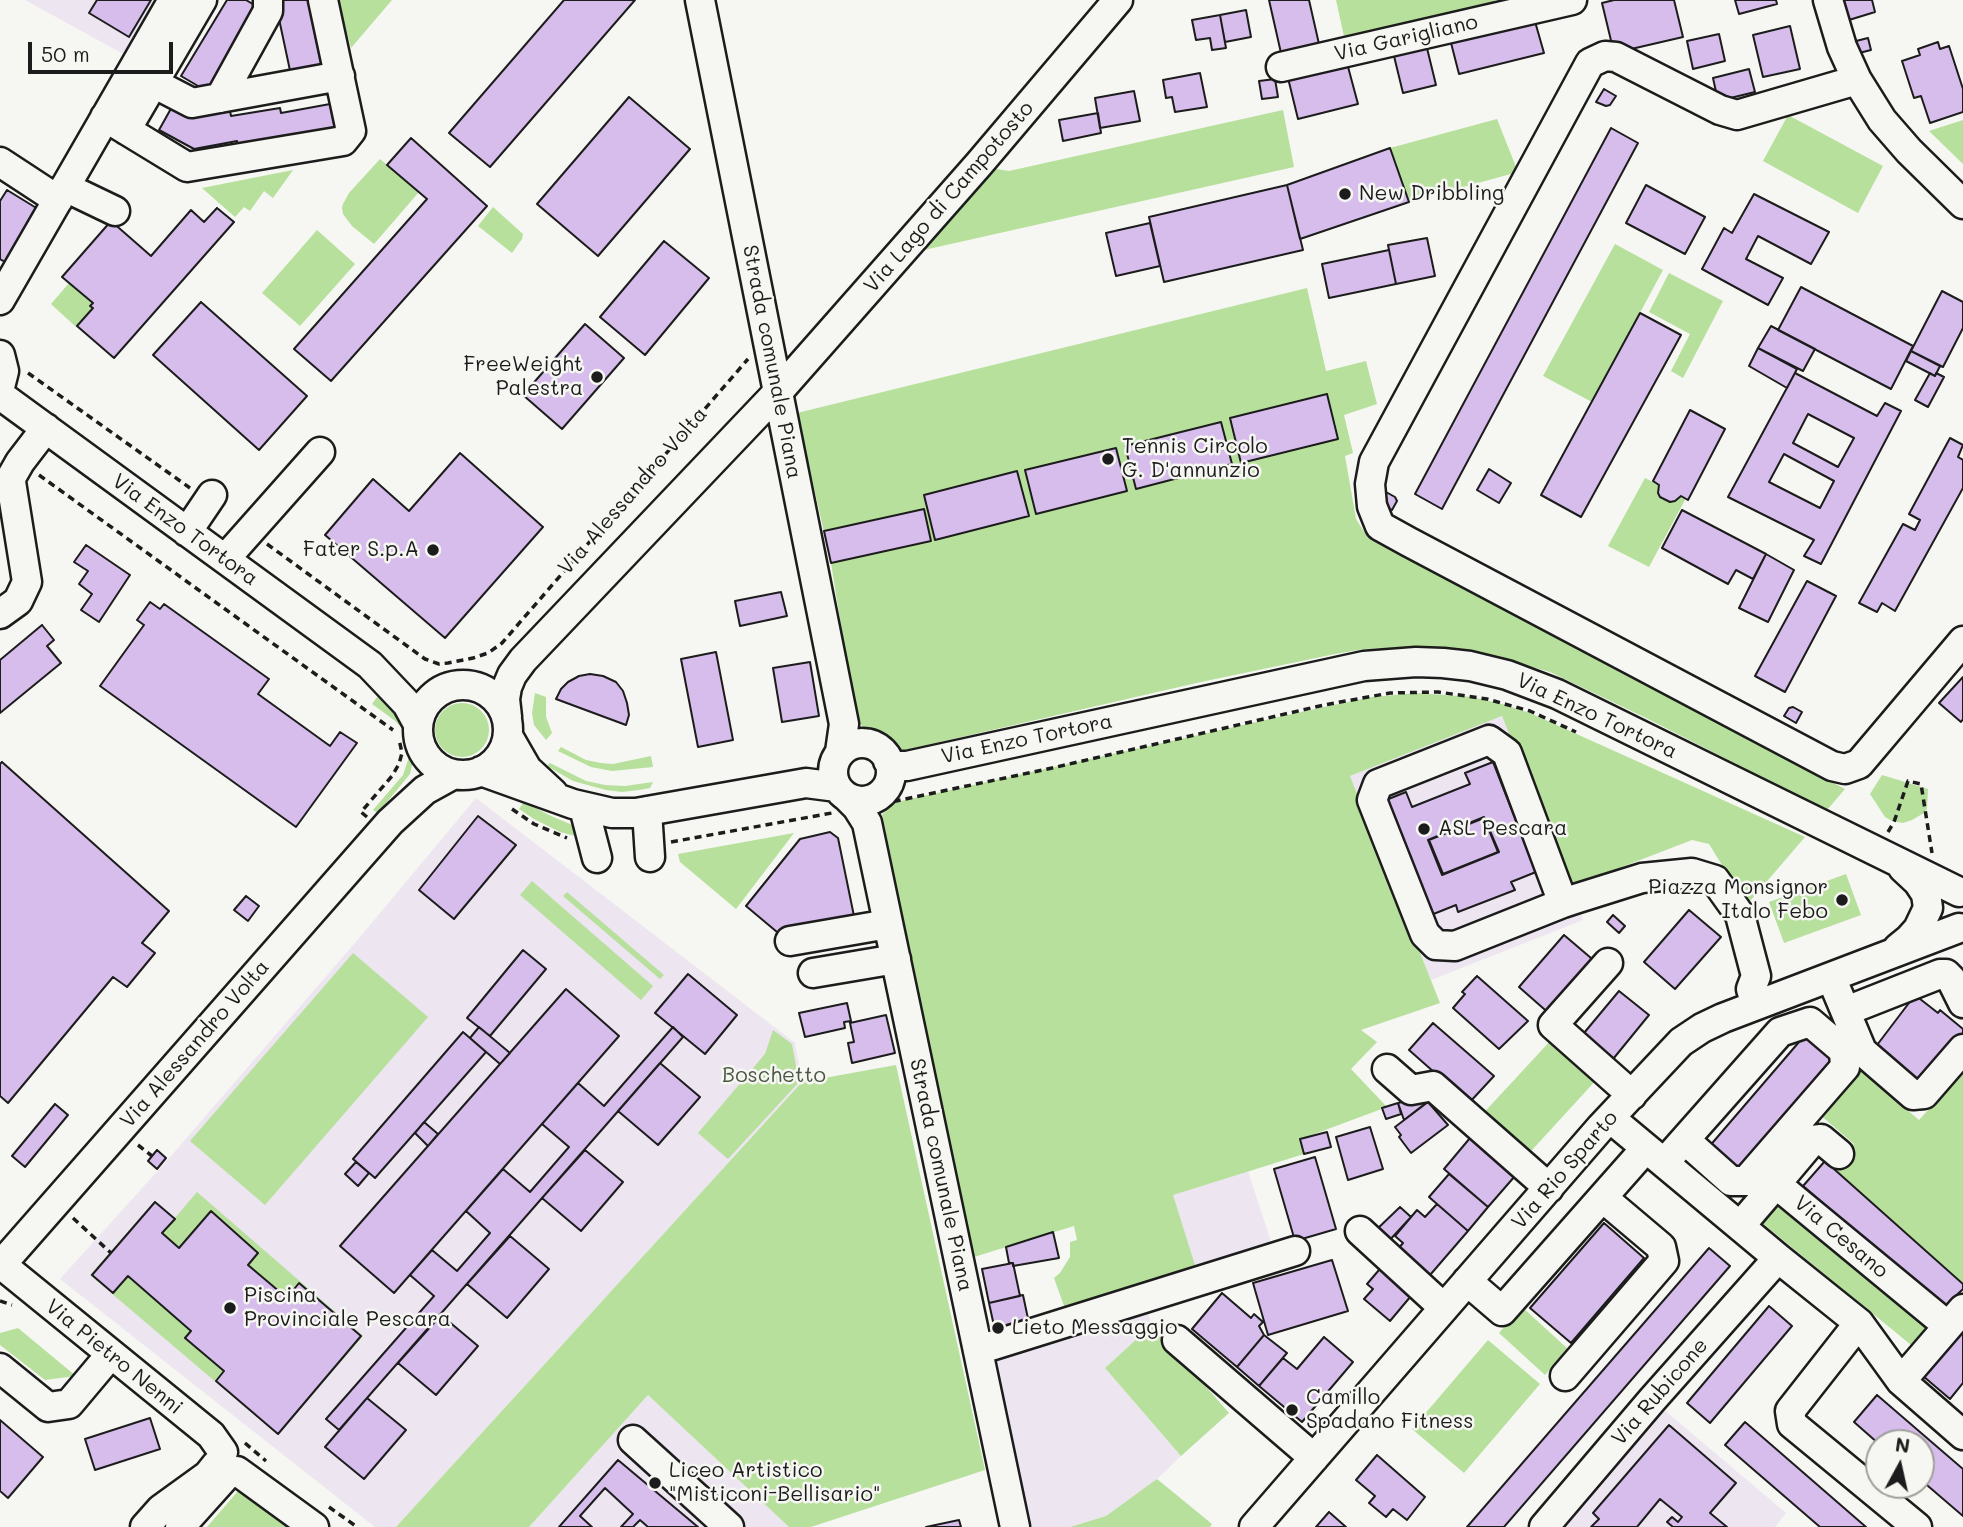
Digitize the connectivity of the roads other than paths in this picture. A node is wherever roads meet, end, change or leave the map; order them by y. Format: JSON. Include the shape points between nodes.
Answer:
{"nodes":[{"id":1,"x":173,"y":0,"type":"edge"},
{"id":2,"x":202,"y":0,"type":"edge"},
{"id":3,"x":268,"y":0,"type":"edge"},
{"id":4,"x":323,"y":0,"type":"edge"},
{"id":5,"x":700,"y":0,"type":"edge"},
{"id":6,"x":1118,"y":0,"type":"edge"},
{"id":7,"x":1572,"y":0,"type":"edge"},
{"id":8,"x":1828,"y":0,"type":"edge"},
{"id":9,"x":1281,"y":67,"type":"dead end"},
{"id":10,"x":340,"y":76,"type":"junction"},
{"id":11,"x":143,"y":77,"type":"junction"},
{"id":12,"x":1857,"y":80,"type":"junction"},
{"id":13,"x":220,"y":98,"type":"junction"},
{"id":14,"x":116,"y":124,"type":"junction"},
{"id":15,"x":0,"y":162,"type":"edge"},
{"id":16,"x":61,"y":194,"type":"junction"},
{"id":17,"x":1963,"y":204,"type":"edge"},
{"id":18,"x":116,"y":211,"type":"dead end"},
{"id":19,"x":0,"y":300,"type":"edge"},
{"id":20,"x":0,"y":355,"type":"edge"},
{"id":21,"x":0,"y":387,"type":"edge"},
{"id":22,"x":778,"y":392,"type":"junction"},
{"id":23,"x":0,"y":395,"type":"edge"},
{"id":24,"x":46,"y":428,"type":"junction"},
{"id":25,"x":320,"y":452,"type":"dead end"},
{"id":26,"x":212,"y":495,"type":"dead end"},
{"id":27,"x":187,"y":531,"type":"junction"},
{"id":28,"x":225,"y":559,"type":"junction"},
{"id":29,"x":0,"y":614,"type":"edge"},
{"id":30,"x":1963,"y":642,"type":"edge"},
{"id":31,"x":512,"y":652,"type":"junction"},
{"id":32,"x":370,"y":665,"type":"junction"},
{"id":33,"x":473,"y":685,"type":"junction"},
{"id":34,"x":441,"y":690,"type":"junction"},
{"id":35,"x":507,"y":727,"type":"junction"},
{"id":36,"x":419,"y":735,"type":"junction"},
{"id":37,"x":467,"y":773,"type":"junction"},
{"id":38,"x":860,"y":777,"type":"junction"},
{"id":39,"x":572,"y":803,"type":"junction"},
{"id":40,"x":647,"y":811,"type":"junction"},
{"id":41,"x":380,"y":821,"type":"junction"},
{"id":42,"x":650,"y":857,"type":"dead end"},
{"id":43,"x":597,"y":858,"type":"dead end"},
{"id":44,"x":1890,"y":858,"type":"junction"},
{"id":45,"x":1962,"y":884,"type":"edge"},
{"id":46,"x":1563,"y":904,"type":"junction"},
{"id":47,"x":888,"y":924,"type":"junction"},
{"id":48,"x":1961,"y":930,"type":"edge"},
{"id":49,"x":790,"y":941,"type":"dead end"},
{"id":50,"x":1890,"y":954,"type":"junction"},
{"id":51,"x":895,"y":959,"type":"junction"},
{"id":52,"x":1608,"y":963,"type":"dead end"},
{"id":53,"x":813,"y":973,"type":"dead end"},
{"id":54,"x":1831,"y":977,"type":"junction"},
{"id":55,"x":1765,"y":1002,"type":"junction"},
{"id":56,"x":1963,"y":1003,"type":"edge"},
{"id":57,"x":1846,"y":1012,"type":"junction"},
{"id":58,"x":1963,"y":1049,"type":"edge"},
{"id":59,"x":1387,"y":1069,"type":"dead end"},
{"id":60,"x":1632,"y":1095,"type":"junction"},
{"id":61,"x":1610,"y":1118,"type":"junction"},
{"id":62,"x":1685,"y":1140,"type":"junction"},
{"id":63,"x":1839,"y":1154,"type":"dead end"},
{"id":64,"x":1655,"y":1155,"type":"junction"},
{"id":65,"x":1776,"y":1184,"type":"junction"},
{"id":66,"x":1549,"y":1188,"type":"junction"},
{"id":67,"x":1603,"y":1198,"type":"junction"},
{"id":68,"x":1740,"y":1226,"type":"junction"},
{"id":69,"x":1360,"y":1231,"type":"dead end"},
{"id":70,"x":1295,"y":1251,"type":"dead end"},
{"id":71,"x":3,"y":1258,"type":"edge"},
{"id":72,"x":1778,"y":1258,"type":"junction"},
{"id":73,"x":1467,"y":1281,"type":"junction"},
{"id":74,"x":1444,"y":1308,"type":"junction"},
{"id":75,"x":1955,"y":1317,"type":"edge"},
{"id":76,"x":1859,"y":1323,"type":"junction"},
{"id":77,"x":1177,"y":1340,"type":"dead end"},
{"id":78,"x":978,"y":1350,"type":"junction"},
{"id":79,"x":111,"y":1354,"type":"junction"},
{"id":80,"x":0,"y":1368,"type":"edge"},
{"id":81,"x":1565,"y":1376,"type":"dead end"},
{"id":82,"x":1901,"y":1381,"type":"junction"},
{"id":83,"x":1963,"y":1435,"type":"edge"},
{"id":84,"x":633,"y":1440,"type":"dead end"},
{"id":85,"x":1314,"y":1458,"type":"junction"},
{"id":86,"x":226,"y":1466,"type":"junction"},
{"id":87,"x":145,"y":1527,"type":"edge"},
{"id":88,"x":180,"y":1527,"type":"edge"},
{"id":89,"x":314,"y":1527,"type":"edge"},
{"id":90,"x":729,"y":1527,"type":"edge"},
{"id":91,"x":1015,"y":1527,"type":"edge"},
{"id":92,"x":1254,"y":1527,"type":"edge"},
{"id":93,"x":1544,"y":1527,"type":"edge"},
{"id":94,"x":1917,"y":1527,"type":"edge"}],
"edges":[{"from":1,"to":11,"type":"street"},
{"from":2,"to":11,"type":"street"},
{"from":3,"to":13,"type":"street","via":[[268,11]]},
{"from":4,"to":10,"type":"street"},
{"from":5,"to":22,"type":"street","name":"Strada comunale Piana"},
{"from":6,"to":22,"type":"street","name":"Via Lago di Campotosto"},
{"from":7,"to":9,"type":"street","name":"Via Garigliano"},
{"from":8,"to":12,"type":"street"},
{"from":10,"to":13,"type":"street"},
{"from":10,"to":14,"type":"street","via":[[351,131],[343,141],[187,167]]},
{"from":11,"to":13,"type":"street","via":[[192,103]]},
{"from":11,"to":14,"type":"street"},
{"from":12,"to":17,"type":"street","via":[[1882,120]]},
{"from":12,"to":30,"type":"street","via":[[1737,115],[1616,57],[1590,63],[1374,462],[1372,506],[1380,526],[1845,769],[1859,764]]},
{"from":14,"to":16,"type":"street"},
{"from":15,"to":16,"type":"street"},
{"from":16,"to":18,"type":"street"},
{"from":16,"to":19,"type":"street"},
{"from":20,"to":21,"type":"street","via":[[4,371]]},
{"from":22,"to":31,"type":"street","name":"Via Alessandro Volta"},
{"from":22,"to":38,"type":"street","name":"Strada comunale Piana"},
{"from":23,"to":24,"type":"street","name":"Via Enzo Tortora"},
{"from":24,"to":27,"type":"street","name":"Via Enzo Tortora"},
{"from":24,"to":29,"type":"street","via":[[11,482],[27,582],[18,601]]},
{"from":25,"to":28,"type":"street"},
{"from":26,"to":27,"type":"street"},
{"from":27,"to":28,"type":"street","name":"Via Enzo Tortora"},
{"from":28,"to":32,"type":"street","name":"Via Enzo Tortora"},
{"from":31,"to":33,"type":"street","name":"Via Alessandro Volta","via":[[504,672]]},
{"from":31,"to":35,"type":"street","name":"Via Alessandro Volta","via":[[505,699]]},
{"from":32,"to":34,"type":"street","name":"Via Enzo Tortora"},
{"from":32,"to":36,"type":"street","name":"Via Enzo Tortora","via":[[407,704]]},
{"from":33,"to":34,"type":"street"},
{"from":33,"to":35,"type":"street","via":[[502,706]]},
{"from":34,"to":36,"type":"street","via":[[422,710]]},
{"from":35,"to":37,"type":"street","via":[[503,751],[494,763]]},
{"from":35,"to":39,"type":"street","via":[[527,769],[542,785]]},
{"from":36,"to":37,"type":"street","via":[[426,757],[434,765]]},
{"from":36,"to":41,"type":"street","name":"Via Alessandro Volta","via":[[414,778]]},
{"from":37,"to":39,"type":"street","name":"Via Enzo Tortora"},
{"from":37,"to":41,"type":"street","name":"Via Alessandro Volta","via":[[425,790]]},
{"from":38,"to":40,"type":"street","name":"Via Enzo Tortora"},
{"from":38,"to":44,"type":"street","name":"Via Enzo Tortora","via":[[1364,666],[1443,663],[1490,670],[1546,690]]},
{"from":38,"to":47,"type":"street","name":"Strada comunale Piana"},
{"from":39,"to":40,"type":"street","name":"Via Enzo Tortora","via":[[612,813]]},
{"from":39,"to":43,"type":"street"},
{"from":40,"to":42,"type":"street"},
{"from":41,"to":71,"type":"street","name":"Via Alessandro Volta","via":[[56,1203]]},
{"from":44,"to":45,"type":"street","name":"Via Enzo Tortora"},
{"from":44,"to":50,"type":"street","via":[[1918,882],[1928,902],[1918,929]]},
{"from":45,"to":48,"type":"street","via":[[1955,910]]},
{"from":46,"to":46,"type":"street","via":[[1455,946],[1436,945],[1424,934],[1372,800],[1378,784],[1489,740],[1507,753]]},
{"from":46,"to":55,"type":"street","via":[[1642,878],[1692,873],[1716,880],[1740,915],[1756,976],[1751,989]]},
{"from":47,"to":49,"type":"street"},
{"from":47,"to":51,"type":"street","name":"Strada comunale Piana"},
{"from":48,"to":50,"type":"street","name":"Via Rio Sparto"},
{"from":50,"to":54,"type":"street","name":"Via Rio Sparto"},
{"from":51,"to":53,"type":"street"},
{"from":51,"to":78,"type":"street","name":"Strada comunale Piana"},
{"from":52,"to":60,"type":"street","via":[[1553,1025]]},
{"from":54,"to":55,"type":"street","name":"Via Rio Sparto"},
{"from":54,"to":57,"type":"street"},
{"from":55,"to":60,"type":"street","name":"Via Rio Sparto","via":[[1702,1028],[1681,1042]]},
{"from":56,"to":57,"type":"street","via":[[1951,979],[1940,974]]},
{"from":57,"to":58,"type":"street","via":[[1862,1051],[1913,1095],[1924,1094]]},
{"from":59,"to":66,"type":"street","via":[[1411,1090],[1433,1086]]},
{"from":60,"to":61,"type":"street","name":"Via Rio Sparto"},
{"from":61,"to":64,"type":"street"},
{"from":61,"to":66,"type":"street","name":"Via Rio Sparto"},
{"from":62,"to":62,"type":"street","via":[[1780,1032],[1810,1022],[1844,1052],[1845,1067],[1746,1181],[1731,1181]]},
{"from":62,"to":64,"type":"street"},
{"from":63,"to":65,"type":"street","via":[[1821,1139],[1813,1140]]},
{"from":64,"to":67,"type":"street"},
{"from":64,"to":68,"type":"street"},
{"from":65,"to":68,"type":"street","name":"Via Cesano"},
{"from":65,"to":75,"type":"street","name":"Via Cesano"},
{"from":66,"to":73,"type":"street","name":"Via Rio Sparto"},
{"from":67,"to":73,"type":"street","via":[[1502,1311]]},
{"from":67,"to":81,"type":"street","via":[[1661,1247],[1664,1261]]},
{"from":68,"to":72,"type":"street"},
{"from":69,"to":74,"type":"street"},
{"from":70,"to":78,"type":"street"},
{"from":71,"to":79,"type":"street","name":"Via Pietro Nenni"},
{"from":72,"to":76,"type":"street"},
{"from":72,"to":93,"type":"street","name":"Via Rubicone"},
{"from":73,"to":74,"type":"street","name":"Via Rio Sparto"},
{"from":74,"to":85,"type":"street","name":"Via Rio Sparto"},
{"from":75,"to":82,"type":"street","name":"Via Cesano"},
{"from":76,"to":82,"type":"street"},
{"from":76,"to":94,"type":"street","via":[[1790,1411],[1792,1424]]},
{"from":77,"to":85,"type":"street"},
{"from":78,"to":91,"type":"street","name":"Strada comunale Piana"},
{"from":79,"to":80,"type":"street","via":[[69,1404],[48,1407]]},
{"from":79,"to":86,"type":"street","name":"Via Pietro Nenni","via":[[211,1435]]},
{"from":82,"to":83,"type":"street"},
{"from":84,"to":90,"type":"street"},
{"from":85,"to":92,"type":"street","name":"Via Rio Sparto"},
{"from":86,"to":87,"type":"street","via":[[161,1509]]},
{"from":86,"to":88,"type":"street"},
{"from":86,"to":89,"type":"street","name":"Via Pietro Nenni"}]}
